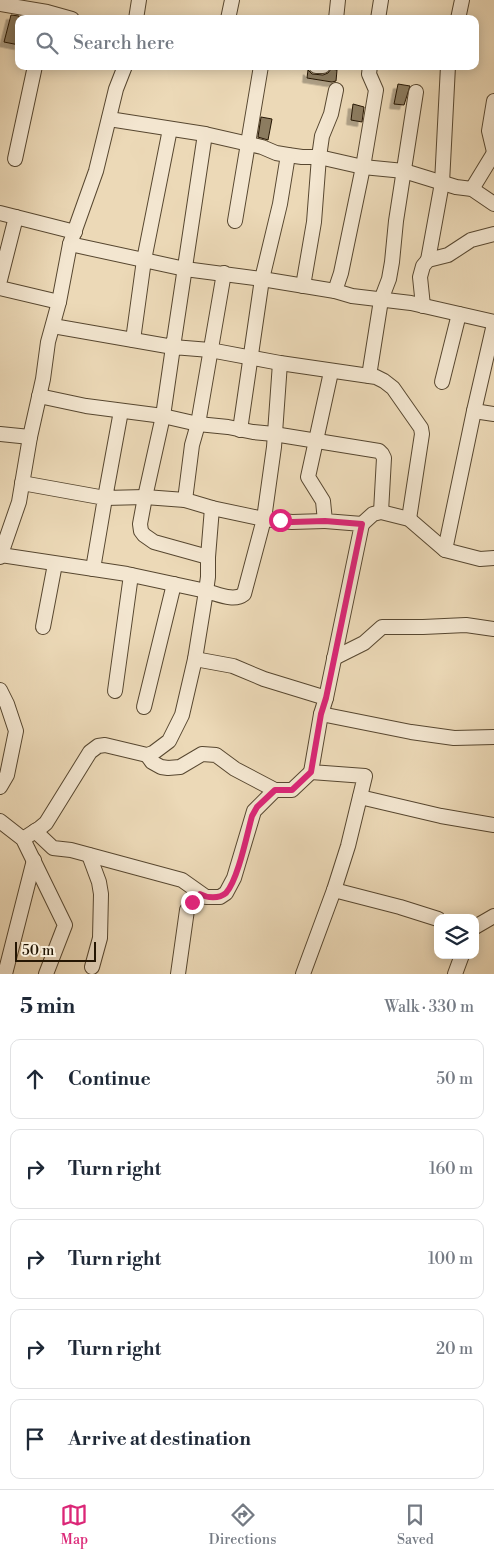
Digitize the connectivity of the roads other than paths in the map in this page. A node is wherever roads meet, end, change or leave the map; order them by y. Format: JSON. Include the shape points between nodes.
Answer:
{"nodes":[{"id":1,"x":139,"y":0,"type":"edge"},
{"id":2,"x":232,"y":0,"type":"edge"},
{"id":3,"x":338,"y":0,"type":"edge"},
{"id":4,"x":381,"y":0,"type":"edge"},
{"id":5,"x":462,"y":0,"type":"edge"},
{"id":6,"x":0,"y":4,"type":"edge"},
{"id":7,"x":46,"y":15,"type":"edge"},
{"id":8,"x":137,"y":15,"type":"edge"},
{"id":9,"x":229,"y":15,"type":"edge"},
{"id":10,"x":336,"y":15,"type":"edge"},
{"id":11,"x":379,"y":15,"type":"edge"},
{"id":12,"x":459,"y":15,"type":"edge"},
{"id":13,"x":34,"y":70,"type":"edge"},
{"id":14,"x":123,"y":70,"type":"edge"},
{"id":15,"x":260,"y":70,"type":"edge"},
{"id":16,"x":370,"y":70,"type":"edge"},
{"id":17,"x":448,"y":70,"type":"edge"},
{"id":18,"x":336,"y":90,"type":"dead end"},
{"id":19,"x":416,"y":92,"type":"dead end"},
{"id":20,"x":494,"y":102,"type":"edge"},
{"id":21,"x":109,"y":119,"type":"junction"},
{"id":22,"x":170,"y":128,"type":"junction"},
{"id":23,"x":205,"y":134,"type":"junction"},
{"id":24,"x":247,"y":144,"type":"junction"},
{"id":25,"x":494,"y":153,"type":"edge"},
{"id":26,"x":288,"y":155,"type":"junction"},
{"id":27,"x":319,"y":157,"type":"junction"},
{"id":28,"x":15,"y":159,"type":"dead end"},
{"id":29,"x":363,"y":167,"type":"junction"},
{"id":30,"x":404,"y":170,"type":"junction"},
{"id":31,"x":442,"y":183,"type":"junction"},
{"id":32,"x":472,"y":189,"type":"junction"},
{"id":33,"x":494,"y":204,"type":"edge"},
{"id":34,"x":0,"y":213,"type":"edge"},
{"id":35,"x":16,"y":217,"type":"junction"},
{"id":36,"x":235,"y":221,"type":"dead end"},
{"id":37,"x":494,"y":234,"type":"edge"},
{"id":38,"x":73,"y":238,"type":"junction"},
{"id":39,"x":144,"y":260,"type":"junction"},
{"id":40,"x":428,"y":260,"type":"junction"},
{"id":41,"x":185,"y":269,"type":"junction"},
{"id":42,"x":224,"y":273,"type":"junction"},
{"id":43,"x":262,"y":279,"type":"junction"},
{"id":44,"x":0,"y":280,"type":"edge"},
{"id":45,"x":303,"y":286,"type":"junction"},
{"id":46,"x":0,"y":288,"type":"edge"},
{"id":47,"x":335,"y":291,"type":"junction"},
{"id":48,"x":381,"y":300,"type":"junction"},
{"id":49,"x":59,"y":302,"type":"junction"},
{"id":50,"x":423,"y":306,"type":"junction"},
{"id":51,"x":459,"y":314,"type":"junction"},
{"id":52,"x":494,"y":323,"type":"edge"},
{"id":53,"x":53,"y":326,"type":"junction"},
{"id":54,"x":133,"y":340,"type":"junction"},
{"id":55,"x":173,"y":346,"type":"junction"},
{"id":56,"x":210,"y":350,"type":"junction"},
{"id":57,"x":251,"y":358,"type":"junction"},
{"id":58,"x":280,"y":363,"type":"junction"},
{"id":59,"x":331,"y":372,"type":"junction"},
{"id":60,"x":369,"y":376,"type":"junction"},
{"id":61,"x":442,"y":382,"type":"dead end"},
{"id":62,"x":39,"y":396,"type":"junction"},
{"id":63,"x":474,"y":410,"type":"junction"},
{"id":64,"x":121,"y":411,"type":"junction"},
{"id":65,"x":494,"y":414,"type":"edge"},
{"id":66,"x":163,"y":416,"type":"junction"},
{"id":67,"x":198,"y":424,"type":"junction"},
{"id":68,"x":240,"y":430,"type":"junction"},
{"id":69,"x":0,"y":434,"type":"edge"},
{"id":70,"x":274,"y":434,"type":"junction"},
{"id":71,"x":30,"y":437,"type":"junction"},
{"id":72,"x":316,"y":441,"type":"junction"},
{"id":73,"x":22,"y":483,"type":"junction"},
{"id":74,"x":145,"y":497,"type":"junction"},
{"id":75,"x":105,"y":498,"type":"junction"},
{"id":76,"x":185,"y":500,"type":"junction"},
{"id":77,"x":212,"y":508,"type":"junction"},
{"id":78,"x":381,"y":512,"type":"junction"},
{"id":79,"x":264,"y":519,"type":"junction"},
{"id":80,"x":409,"y":519,"type":"junction"},
{"id":81,"x":325,"y":521,"type":"junction"},
{"id":82,"x":362,"y":524,"type":"junction"},
{"id":83,"x":445,"y":550,"type":"junction"},
{"id":84,"x":1,"y":556,"type":"edge"},
{"id":85,"x":208,"y":557,"type":"junction"},
{"id":86,"x":494,"y":558,"type":"edge"},
{"id":87,"x":56,"y":564,"type":"junction"},
{"id":88,"x":93,"y":569,"type":"junction"},
{"id":89,"x":131,"y":575,"type":"junction"},
{"id":90,"x":174,"y":584,"type":"junction"},
{"id":91,"x":206,"y":591,"type":"junction"},
{"id":92,"x":43,"y":627,"type":"dead end"},
{"id":93,"x":494,"y":629,"type":"edge"},
{"id":94,"x":334,"y":658,"type":"junction"},
{"id":95,"x":195,"y":659,"type":"junction"},
{"id":96,"x":0,"y":690,"type":"edge"},
{"id":97,"x":115,"y":690,"type":"dead end"},
{"id":98,"x":326,"y":698,"type":"junction"},
{"id":99,"x":144,"y":707,"type":"dead end"},
{"id":100,"x":321,"y":714,"type":"junction"},
{"id":101,"x":494,"y":737,"type":"edge"},
{"id":102,"x":147,"y":755,"type":"junction"},
{"id":103,"x":311,"y":772,"type":"junction"},
{"id":104,"x":0,"y":787,"type":"edge"},
{"id":105,"x":275,"y":790,"type":"junction"},
{"id":106,"x":360,"y":797,"type":"junction"},
{"id":107,"x":0,"y":821,"type":"edge"},
{"id":108,"x":494,"y":825,"type":"edge"},
{"id":109,"x":29,"y":835,"type":"junction"},
{"id":110,"x":89,"y":855,"type":"junction"},
{"id":111,"x":34,"y":860,"type":"junction"},
{"id":112,"x":334,"y":890,"type":"junction"},
{"id":113,"x":200,"y":894,"type":"junction"},
{"id":114,"x":494,"y":916,"type":"edge"},
{"id":115,"x":434,"y":918,"type":"edge"},
{"id":116,"x":479,"y":925,"type":"edge"},
{"id":117,"x":461,"y":959,"type":"edge"},
{"id":118,"x":92,"y":966,"type":"dead end"},
{"id":119,"x":5,"y":974,"type":"edge"},
{"id":120,"x":46,"y":974,"type":"edge"},
{"id":121,"x":178,"y":974,"type":"edge"},
{"id":122,"x":303,"y":974,"type":"edge"},
{"id":123,"x":455,"y":974,"type":"edge"}],
"edges":[{"from":1,"to":8,"type":"street"},
{"from":2,"to":9,"type":"street"},
{"from":3,"to":10,"type":"street"},
{"from":4,"to":11,"type":"street"},
{"from":5,"to":12,"type":"street"},
{"from":6,"to":7,"type":"street"},
{"from":13,"to":28,"type":"street"},
{"from":14,"to":21,"type":"street"},
{"from":15,"to":24,"type":"street"},
{"from":16,"to":29,"type":"street","via":[[376,90]]},
{"from":17,"to":31,"type":"street"},
{"from":18,"to":27,"type":"street"},
{"from":19,"to":30,"type":"street"},
{"from":20,"to":25,"type":"street","via":[[489,131]]},
{"from":21,"to":22,"type":"street"},
{"from":21,"to":38,"type":"street","via":[[96,171]]},
{"from":22,"to":23,"type":"street"},
{"from":22,"to":39,"type":"street"},
{"from":23,"to":24,"type":"street"},
{"from":23,"to":41,"type":"street"},
{"from":24,"to":26,"type":"street"},
{"from":24,"to":36,"type":"street"},
{"from":25,"to":32,"type":"street"},
{"from":26,"to":27,"type":"street"},
{"from":26,"to":43,"type":"street"},
{"from":27,"to":29,"type":"street"},
{"from":27,"to":45,"type":"street","via":[[314,222]]},
{"from":29,"to":30,"type":"street"},
{"from":29,"to":47,"type":"street"},
{"from":30,"to":31,"type":"street"},
{"from":30,"to":48,"type":"street","via":[[391,270]]},
{"from":31,"to":32,"type":"street"},
{"from":31,"to":40,"type":"street"},
{"from":32,"to":33,"type":"street"},
{"from":34,"to":35,"type":"street"},
{"from":35,"to":38,"type":"street"},
{"from":35,"to":44,"type":"street"},
{"from":37,"to":40,"type":"street","via":[[471,240],[448,255]]},
{"from":38,"to":39,"type":"street"},
{"from":38,"to":49,"type":"street"},
{"from":39,"to":41,"type":"street"},
{"from":39,"to":54,"type":"street"},
{"from":40,"to":50,"type":"street","via":[[420,277]]},
{"from":41,"to":42,"type":"street"},
{"from":41,"to":55,"type":"street"},
{"from":42,"to":43,"type":"street"},
{"from":42,"to":56,"type":"street"},
{"from":43,"to":45,"type":"street"},
{"from":43,"to":57,"type":"street"},
{"from":45,"to":47,"type":"street"},
{"from":46,"to":49,"type":"street"},
{"from":47,"to":48,"type":"street"},
{"from":48,"to":50,"type":"street"},
{"from":48,"to":60,"type":"street"},
{"from":49,"to":53,"type":"street"},
{"from":50,"to":51,"type":"street"},
{"from":51,"to":52,"type":"street"},
{"from":51,"to":61,"type":"street"},
{"from":52,"to":63,"type":"street"},
{"from":53,"to":54,"type":"street"},
{"from":53,"to":62,"type":"street"},
{"from":54,"to":55,"type":"street"},
{"from":55,"to":56,"type":"street"},
{"from":55,"to":66,"type":"street"},
{"from":56,"to":57,"type":"street"},
{"from":56,"to":67,"type":"street"},
{"from":57,"to":58,"type":"street"},
{"from":57,"to":68,"type":"street"},
{"from":58,"to":59,"type":"street"},
{"from":58,"to":70,"type":"street"},
{"from":59,"to":60,"type":"street"},
{"from":59,"to":72,"type":"street"},
{"from":60,"to":80,"type":"street","via":[[389,384],[422,428]]},
{"from":62,"to":64,"type":"street"},
{"from":62,"to":71,"type":"street"},
{"from":63,"to":65,"type":"street"},
{"from":63,"to":83,"type":"street"},
{"from":64,"to":66,"type":"street"},
{"from":64,"to":75,"type":"street"},
{"from":66,"to":67,"type":"street"},
{"from":66,"to":74,"type":"street"},
{"from":67,"to":68,"type":"street"},
{"from":67,"to":76,"type":"street"},
{"from":68,"to":70,"type":"street"},
{"from":69,"to":71,"type":"street"},
{"from":70,"to":72,"type":"street"},
{"from":70,"to":79,"type":"street"},
{"from":71,"to":73,"type":"street"},
{"from":72,"to":78,"type":"street","via":[[382,454]]},
{"from":72,"to":81,"type":"street","via":[[308,477],[323,502]]},
{"from":73,"to":75,"type":"street"},
{"from":73,"to":84,"type":"street"},
{"from":74,"to":75,"type":"street"},
{"from":74,"to":76,"type":"street"},
{"from":74,"to":85,"type":"street","via":[[140,524],[144,535],[154,542]]},
{"from":75,"to":88,"type":"street"},
{"from":76,"to":77,"type":"street"},
{"from":77,"to":79,"type":"street"},
{"from":77,"to":85,"type":"street"},
{"from":78,"to":80,"type":"street"},
{"from":78,"to":82,"type":"street","via":[[373,514]]},
{"from":79,"to":81,"type":"street"},
{"from":79,"to":91,"type":"street","via":[[244,594],[232,597]]},
{"from":80,"to":83,"type":"street"},
{"from":81,"to":82,"type":"street"},
{"from":82,"to":94,"type":"street"},
{"from":83,"to":86,"type":"street","via":[[480,559]]},
{"from":84,"to":87,"type":"street"},
{"from":85,"to":91,"type":"street"},
{"from":87,"to":88,"type":"street"},
{"from":87,"to":92,"type":"street"},
{"from":88,"to":89,"type":"street"},
{"from":89,"to":90,"type":"street"},
{"from":89,"to":97,"type":"street"},
{"from":90,"to":91,"type":"street"},
{"from":90,"to":99,"type":"street"},
{"from":91,"to":95,"type":"street"},
{"from":93,"to":94,"type":"street","via":[[466,625],[382,627],[364,643]]},
{"from":94,"to":98,"type":"street"},
{"from":95,"to":98,"type":"street","via":[[233,666]]},
{"from":95,"to":102,"type":"street","via":[[182,715],[173,735]]},
{"from":96,"to":104,"type":"street","via":[[16,731],[8,775]]},
{"from":98,"to":100,"type":"street"},
{"from":100,"to":101,"type":"street","via":[[454,738]]},
{"from":100,"to":103,"type":"street"},
{"from":102,"to":105,"type":"street","via":[[160,767],[168,768],[180,767],[202,754],[216,755]]},
{"from":102,"to":109,"type":"street","via":[[116,746],[98,746],[90,752],[46,823]]},
{"from":103,"to":105,"type":"street","via":[[292,790]]},
{"from":103,"to":106,"type":"street","via":[[366,776]]},
{"from":105,"to":113,"type":"street","via":[[254,811],[234,878],[226,893],[220,897]]},
{"from":106,"to":108,"type":"street"},
{"from":106,"to":112,"type":"street"},
{"from":107,"to":109,"type":"street"},
{"from":109,"to":110,"type":"street","via":[[53,848]]},
{"from":109,"to":111,"type":"street"},
{"from":110,"to":113,"type":"street","via":[[182,880]]},
{"from":110,"to":118,"type":"street","via":[[101,894],[100,938]]},
{"from":111,"to":119,"type":"street"},
{"from":111,"to":120,"type":"street","via":[[65,924]]},
{"from":112,"to":115,"type":"street"},
{"from":112,"to":122,"type":"street"},
{"from":113,"to":121,"type":"street","via":[[187,910]]},
{"from":114,"to":116,"type":"street"},
{"from":117,"to":123,"type":"street"}]}
